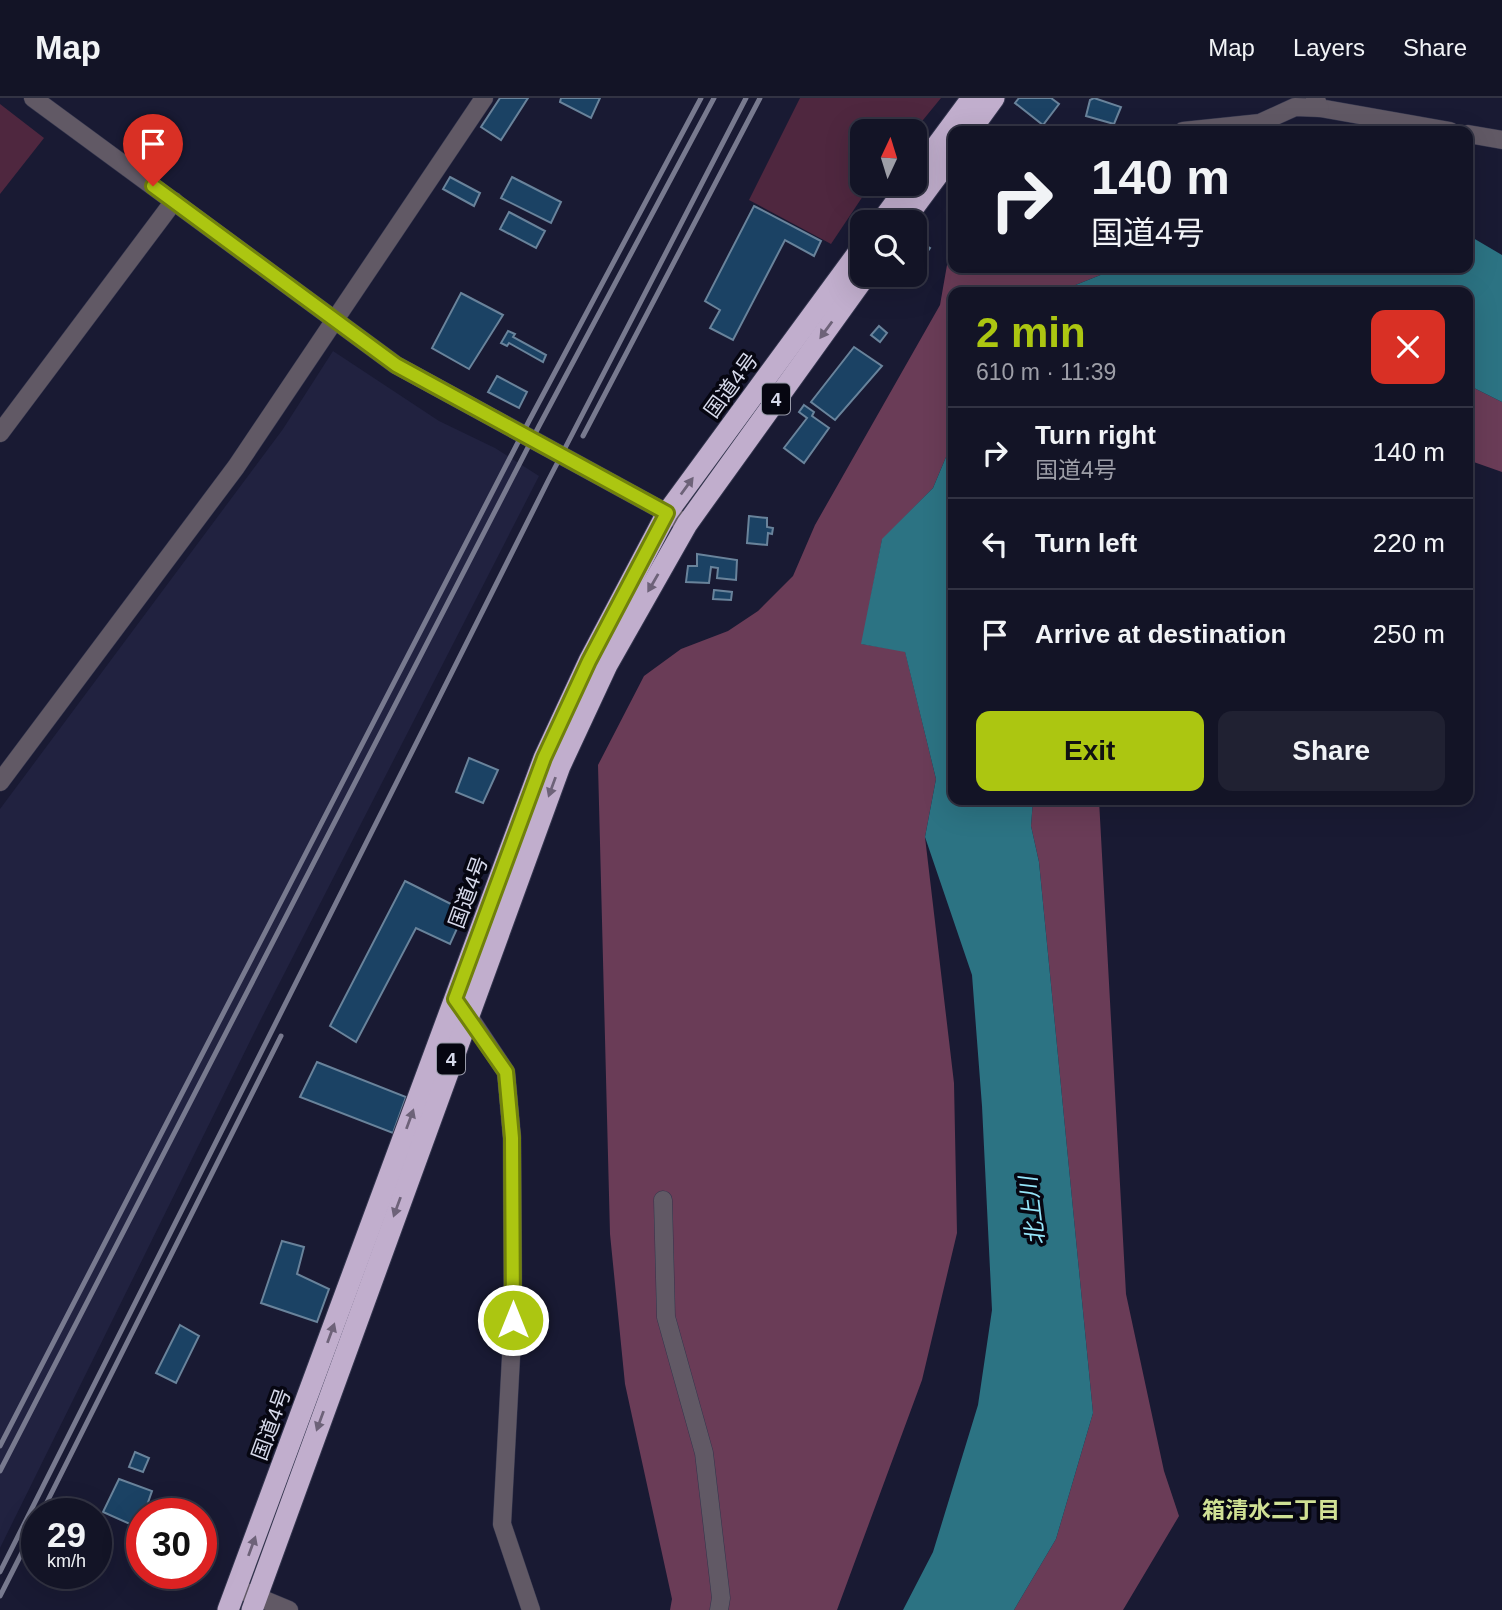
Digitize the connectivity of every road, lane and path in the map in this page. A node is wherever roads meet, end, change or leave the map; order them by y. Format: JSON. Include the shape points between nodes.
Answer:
{"nodes":[{"id":1,"x":33,"y":98,"type":"edge"},
{"id":2,"x":484,"y":98,"type":"edge"},
{"id":3,"x":972,"y":98,"type":"edge"},
{"id":4,"x":994,"y":98,"type":"edge"},
{"id":5,"x":1317,"y":103,"type":"edge"},
{"id":6,"x":951,"y":126,"type":"edge"},
{"id":7,"x":974,"y":126,"type":"edge"},
{"id":8,"x":1226,"y":126,"type":"edge"},
{"id":9,"x":1426,"y":126,"type":"edge"},
{"id":10,"x":948,"y":130,"type":"edge"},
{"id":11,"x":1473,"y":135,"type":"edge"},
{"id":12,"x":1502,"y":140,"type":"edge"},
{"id":13,"x":928,"y":157,"type":"edge"},
{"id":14,"x":948,"y":163,"type":"edge"},
{"id":15,"x":948,"y":166,"type":"edge"},
{"id":16,"x":928,"y":170,"type":"edge"},
{"id":17,"x":173,"y":201,"type":"junction"},
{"id":18,"x":913,"y":210,"type":"edge"},
{"id":19,"x":850,"y":264,"type":"edge"},
{"id":20,"x":857,"y":287,"type":"edge"},
{"id":21,"x":334,"y":322,"type":"junction"},
{"id":22,"x":0,"y":433,"type":"edge"},
{"id":23,"x":667,"y":513,"type":"junction"},
{"id":24,"x":687,"y":524,"type":"junction"},
{"id":25,"x":0,"y":782,"type":"edge"},
{"id":26,"x":461,"y":1006,"type":"junction"},
{"id":27,"x":663,"y":1200,"type":"dead end"},
{"id":28,"x":236,"y":1588,"type":"junction"},
{"id":29,"x":254,"y":1603,"type":"edge"},
{"id":30,"x":228,"y":1610,"type":"edge"},
{"id":31,"x":289,"y":1610,"type":"edge"},
{"id":32,"x":531,"y":1610,"type":"edge"},
{"id":33,"x":719,"y":1610,"type":"edge"}],
"edges":[{"from":1,"to":17,"type":"street"},
{"from":2,"to":21,"type":"street"},
{"from":3,"to":6,"type":"highway"},
{"from":4,"to":7,"type":"highway"},
{"from":5,"to":8,"type":"street","via":[[1260,122]]},
{"from":5,"to":9,"type":"street"},
{"from":10,"to":13,"type":"highway"},
{"from":11,"to":12,"type":"street"},
{"from":14,"to":16,"type":"street"},
{"from":15,"to":18,"type":"highway"},
{"from":17,"to":21,"type":"street"},
{"from":17,"to":22,"type":"street"},
{"from":23,"to":19,"type":"highway","name":"国道4号","number":"4","one_way":true},
{"from":20,"to":24,"type":"highway","name":"国道4号","number":"4","one_way":true},
{"from":21,"to":23,"type":"street","via":[[460,402]]},
{"from":21,"to":25,"type":"street","via":[[236,467]]},
{"from":23,"to":24,"type":"street"},
{"from":23,"to":26,"type":"highway","name":"国道4号","number":"4","via":[[544,758]]},
{"from":24,"to":26,"type":"highway","name":"国道4号","number":"4","one_way":true,"via":[[607,664]]},
{"from":28,"to":26,"type":"highway","name":"国道4号","number":"4","one_way":true},
{"from":26,"to":29,"type":"highway","name":"国道4号","number":"4","one_way":true},
{"from":26,"to":32,"type":"street","via":[[506,1072],[512,1138],[513,1320],[502,1524]]},
{"from":27,"to":33,"type":"street","via":[[666,1317],[704,1453]]},
{"from":28,"to":29,"type":"street"},
{"from":28,"to":30,"type":"highway","name":"国道4号","number":"4"},
{"from":29,"to":31,"type":"street"}]}
